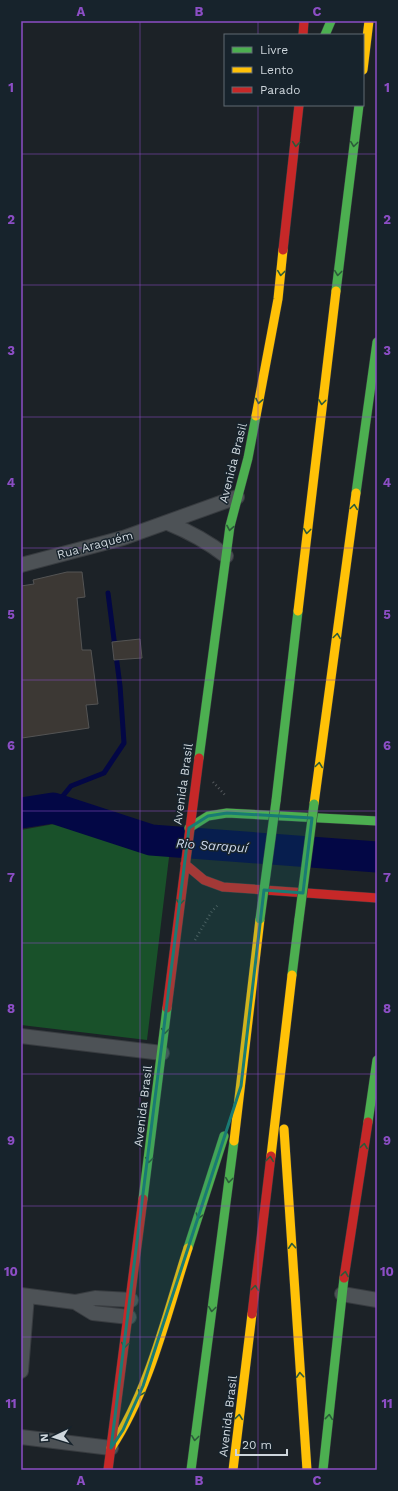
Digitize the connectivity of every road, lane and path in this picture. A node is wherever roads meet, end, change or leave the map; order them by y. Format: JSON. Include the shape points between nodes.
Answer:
{"nodes":[{"id":1,"x":304,"y":21,"type":"edge"},
{"id":2,"x":331,"y":21,"type":"edge"},
{"id":3,"x":369,"y":21,"type":"edge"},
{"id":4,"x":303,"y":34,"type":"edge"},
{"id":5,"x":325,"y":34,"type":"edge"},
{"id":6,"x":364,"y":62,"type":"edge"},
{"id":7,"x":300,"y":106,"type":"edge"},
{"id":8,"x":359,"y":106,"type":"edge"},
{"id":9,"x":377,"y":342,"type":"edge"},
{"id":10,"x":237,"y":497,"type":"junction"},
{"id":11,"x":168,"y":523,"type":"junction"},
{"id":12,"x":226,"y":556,"type":"junction"},
{"id":13,"x":21,"y":565,"type":"edge"},
{"id":14,"x":198,"y":756,"type":"junction"},
{"id":15,"x":231,"y":799,"type":"dead end"},
{"id":16,"x":377,"y":821,"type":"edge"},
{"id":17,"x":188,"y":830,"type":"junction"},
{"id":18,"x":185,"y":860,"type":"junction"},
{"id":19,"x":242,"y":888,"type":"junction"},
{"id":20,"x":377,"y":898,"type":"edge"},
{"id":21,"x":192,"y":945,"type":"dead end"},
{"id":22,"x":21,"y":1036,"type":"edge"},
{"id":23,"x":162,"y":1053,"type":"junction"},
{"id":24,"x":377,"y":1060,"type":"edge"},
{"id":25,"x":280,"y":1076,"type":"junction"},
{"id":26,"x":241,"y":1086,"type":"junction"},
{"id":27,"x":342,"y":1294,"type":"junction"},
{"id":28,"x":24,"y":1296,"type":"edge"},
{"id":29,"x":131,"y":1300,"type":"junction"},
{"id":30,"x":377,"y":1300,"type":"edge"},
{"id":31,"x":75,"y":1302,"type":"junction"},
{"id":32,"x":129,"y":1317,"type":"junction"},
{"id":33,"x":23,"y":1342,"type":"edge"},
{"id":34,"x":21,"y":1372,"type":"edge"},
{"id":35,"x":21,"y":1437,"type":"edge"},
{"id":36,"x":111,"y":1448,"type":"junction"},
{"id":37,"x":108,"y":1470,"type":"edge"},
{"id":38,"x":191,"y":1470,"type":"edge"},
{"id":39,"x":233,"y":1470,"type":"edge"},
{"id":40,"x":307,"y":1470,"type":"edge"},
{"id":41,"x":323,"y":1470,"type":"edge"}],
"edges":[{"from":1,"to":4,"type":"main road"},
{"from":2,"to":5,"type":"main road"},
{"from":3,"to":6,"type":"main road"},
{"from":7,"to":10,"type":"main road","name":"Avenida Brasil","one_way":true,"via":[[278,299],[248,458]]},
{"from":8,"to":26,"type":"main road","one_way":true,"bridge":true},
{"from":25,"to":9,"type":"main road","name":"Avenida Brasil","one_way":true,"bridge":true},
{"from":10,"to":11,"type":"street","name":"Rua Araquém"},
{"from":10,"to":12,"type":"main road","name":"Avenida Brasil","one_way":true},
{"from":11,"to":12,"type":"street","via":[[193,532]]},
{"from":11,"to":13,"type":"street","name":"Rua Araquém","via":[[123,538]]},
{"from":12,"to":14,"type":"main road","name":"Avenida Brasil"},
{"from":14,"to":15,"type":"path","via":[[214,784]]},
{"from":14,"to":17,"type":"main road","name":"Avenida Brasil"},
{"from":16,"to":17,"type":"main road","via":[[227,813],[208,816]]},
{"from":17,"to":18,"type":"main road","name":"Avenida Brasil"},
{"from":18,"to":19,"type":"main road","via":[[197,875],[214,884]]},
{"from":18,"to":23,"type":"main road","name":"Avenida Brasil","one_way":true},
{"from":19,"to":20,"type":"main road"},
{"from":19,"to":21,"type":"path","via":[[212,911]]},
{"from":22,"to":23,"type":"street"},
{"from":23,"to":29,"type":"main road","name":"Avenida Brasil","one_way":true},
{"from":27,"to":24,"type":"main road","one_way":true},
{"from":39,"to":25,"type":"main road","name":"Avenida Brasil","one_way":true},
{"from":40,"to":25,"type":"main road","one_way":true},
{"from":26,"to":36,"type":"main road","one_way":true,"via":[[143,1386],[123,1430]]},
{"from":26,"to":38,"type":"main road","one_way":true},
{"from":27,"to":30,"type":"street"},
{"from":41,"to":27,"type":"main road","one_way":true},
{"from":28,"to":31,"type":"street"},
{"from":28,"to":33,"type":"street"},
{"from":29,"to":31,"type":"street","via":[[95,1298]]},
{"from":29,"to":32,"type":"main road","name":"Avenida Brasil"},
{"from":31,"to":32,"type":"street","via":[[93,1313]]},
{"from":32,"to":36,"type":"main road","name":"Avenida Brasil","one_way":true},
{"from":33,"to":34,"type":"street"},
{"from":35,"to":36,"type":"street"},
{"from":36,"to":37,"type":"main road","name":"Avenida Brasil"}]}
